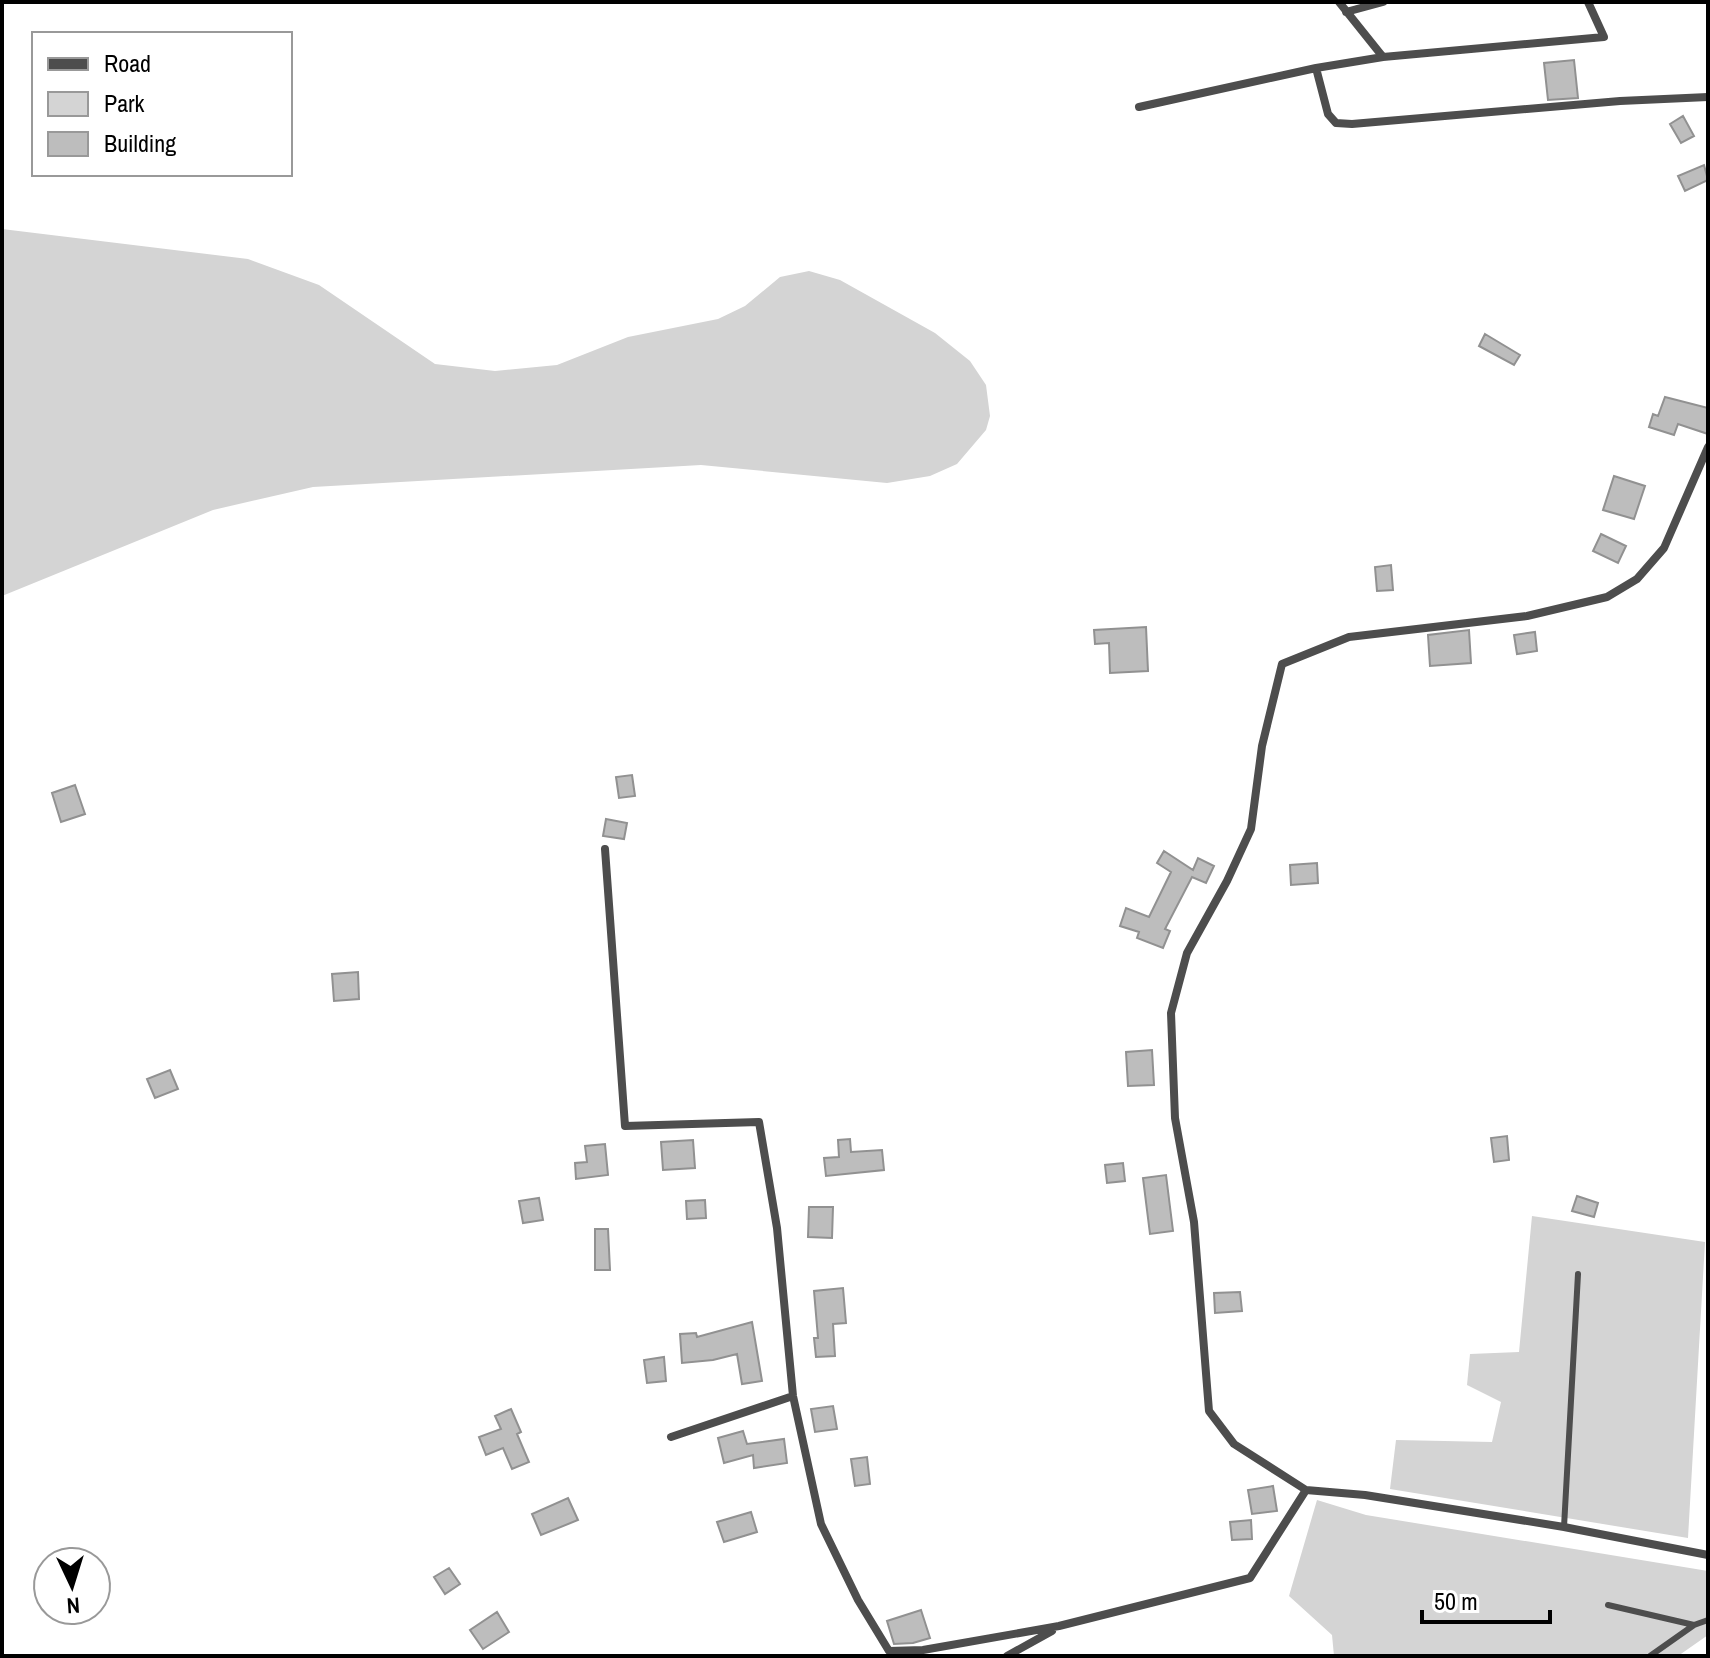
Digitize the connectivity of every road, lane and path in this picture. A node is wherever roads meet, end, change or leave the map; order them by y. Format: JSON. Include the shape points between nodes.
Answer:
{"nodes":[{"id":1,"x":1339,"y":2,"type":"edge"},
{"id":2,"x":1383,"y":2,"type":"edge"},
{"id":3,"x":1588,"y":2,"type":"edge"},
{"id":4,"x":1346,"y":12,"type":"junction"},
{"id":5,"x":1383,"y":57,"type":"junction"},
{"id":6,"x":1316,"y":68,"type":"junction"},
{"id":7,"x":1708,"y":97,"type":"edge"},
{"id":8,"x":1139,"y":107,"type":"dead end"},
{"id":9,"x":1708,"y":447,"type":"edge"},
{"id":10,"x":605,"y":849,"type":"dead end"},
{"id":11,"x":1578,"y":1274,"type":"dead end"},
{"id":12,"x":793,"y":1396,"type":"junction"},
{"id":13,"x":671,"y":1437,"type":"dead end"},
{"id":14,"x":1306,"y":1490,"type":"junction"},
{"id":15,"x":1564,"y":1527,"type":"junction"},
{"id":16,"x":1708,"y":1555,"type":"edge"},
{"id":17,"x":1608,"y":1605,"type":"dead end"},
{"id":18,"x":1708,"y":1620,"type":"edge"},
{"id":19,"x":1694,"y":1625,"type":"junction"},
{"id":20,"x":1059,"y":1626,"type":"junction"},
{"id":21,"x":1007,"y":1656,"type":"edge"},
{"id":22,"x":1650,"y":1656,"type":"edge"}],
"edges":[{"from":1,"to":4,"type":"street"},
{"from":2,"to":4,"type":"street"},
{"from":3,"to":5,"type":"street","via":[[1604,37]]},
{"from":4,"to":5,"type":"street"},
{"from":5,"to":6,"type":"street"},
{"from":6,"to":7,"type":"street","via":[[1328,114],[1336,123]]},
{"from":6,"to":8,"type":"street"},
{"from":9,"to":14,"type":"street","via":[[1664,548],[1637,579],[1607,597],[1527,616],[1349,637],[1282,664],[1262,746],[1251,829],[1187,953],[1171,1013],[1175,1118],[1194,1222],[1209,1411],[1234,1444]]},
{"from":10,"to":12,"type":"street","via":[[625,1126],[759,1122],[777,1228]]},
{"from":11,"to":15,"type":"lane"},
{"from":12,"to":13,"type":"street"},
{"from":12,"to":20,"type":"street","via":[[821,1524],[889,1651]]},
{"from":14,"to":15,"type":"street"},
{"from":14,"to":20,"type":"street","via":[[1250,1578]]},
{"from":15,"to":16,"type":"street"},
{"from":17,"to":19,"type":"lane"},
{"from":18,"to":19,"type":"lane"},
{"from":19,"to":22,"type":"lane"},
{"from":20,"to":21,"type":"street"}]}
